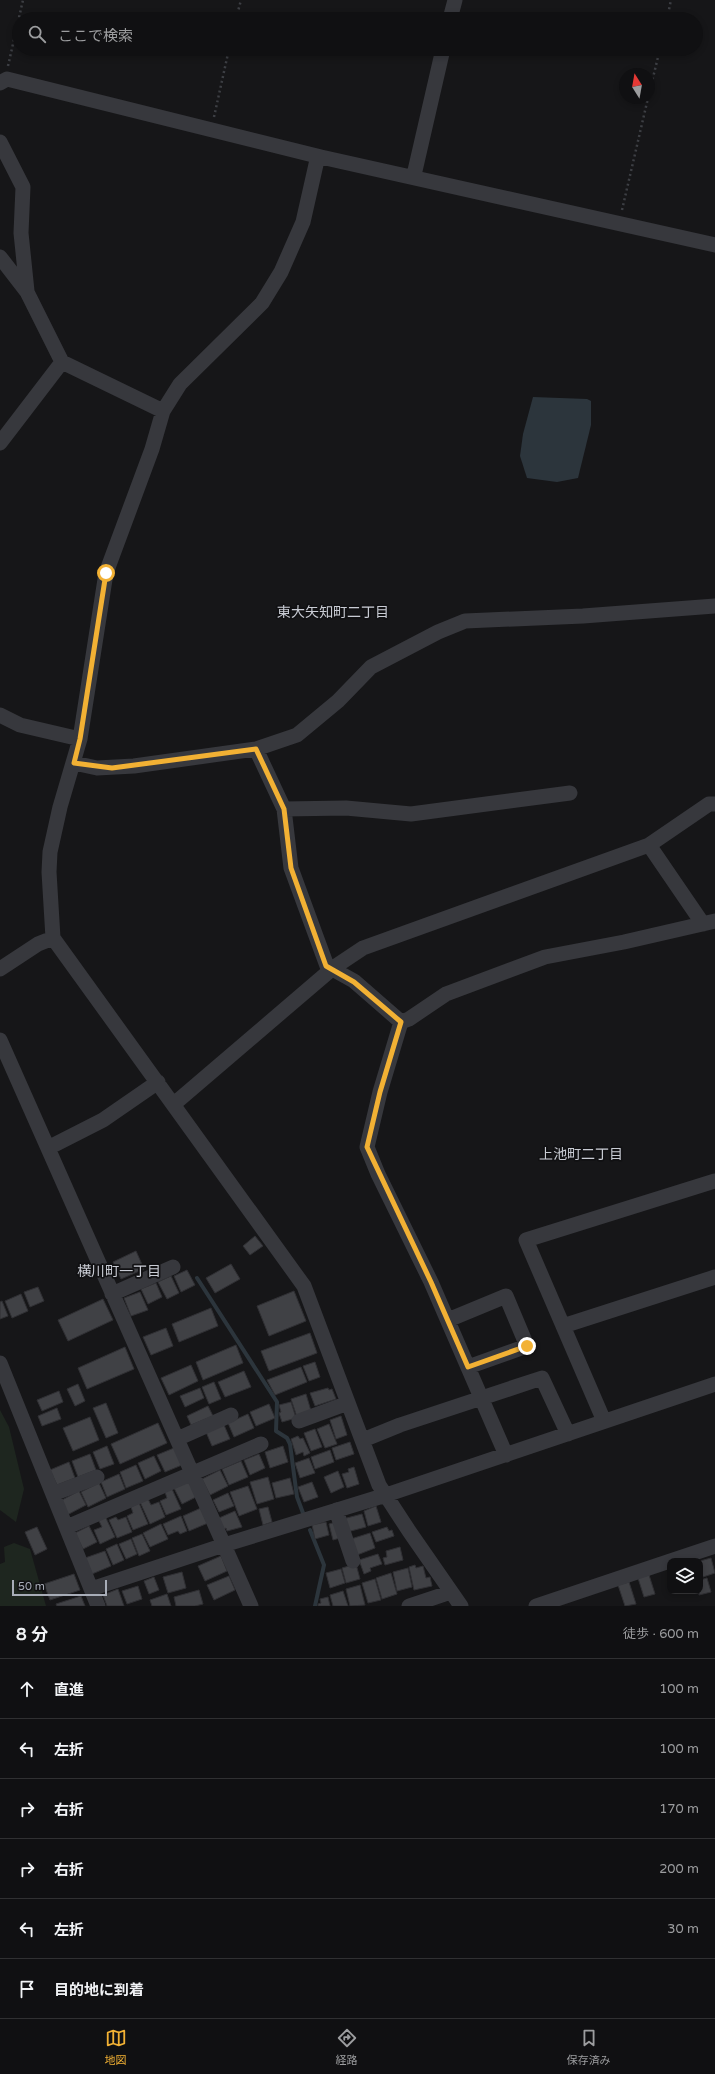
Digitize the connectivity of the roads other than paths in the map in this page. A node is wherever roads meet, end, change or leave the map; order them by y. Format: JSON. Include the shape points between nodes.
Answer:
{"nodes":[{"id":1,"x":454,"y":0,"type":"edge"},
{"id":2,"x":451,"y":12,"type":"edge"},
{"id":3,"x":441,"y":56,"type":"edge"},
{"id":4,"x":3,"y":81,"type":"edge"},
{"id":5,"x":0,"y":142,"type":"edge"},
{"id":6,"x":321,"y":157,"type":"junction"},
{"id":7,"x":408,"y":176,"type":"junction"},
{"id":8,"x":715,"y":245,"type":"edge"},
{"id":9,"x":0,"y":257,"type":"edge"},
{"id":10,"x":27,"y":292,"type":"junction"},
{"id":11,"x":62,"y":362,"type":"junction"},
{"id":12,"x":163,"y":411,"type":"junction"},
{"id":13,"x":0,"y":443,"type":"edge"},
{"id":14,"x":715,"y":606,"type":"edge"},
{"id":15,"x":0,"y":715,"type":"edge"},
{"id":16,"x":80,"y":739,"type":"junction"},
{"id":17,"x":256,"y":749,"type":"junction"},
{"id":18,"x":74,"y":763,"type":"junction"},
{"id":19,"x":570,"y":793,"type":"dead end"},
{"id":20,"x":715,"y":804,"type":"edge"},
{"id":21,"x":284,"y":809,"type":"junction"},
{"id":22,"x":649,"y":845,"type":"junction"},
{"id":23,"x":709,"y":923,"type":"edge"},
{"id":24,"x":53,"y":938,"type":"junction"},
{"id":25,"x":333,"y":968,"type":"junction"},
{"id":26,"x":0,"y":969,"type":"edge"},
{"id":27,"x":401,"y":1022,"type":"junction"},
{"id":28,"x":0,"y":1040,"type":"edge"},
{"id":29,"x":158,"y":1082,"type":"junction"},
{"id":30,"x":174,"y":1104,"type":"junction"},
{"id":31,"x":48,"y":1148,"type":"junction"},
{"id":32,"x":715,"y":1181,"type":"edge"},
{"id":33,"x":173,"y":1267,"type":"dead end"},
{"id":34,"x":715,"y":1277,"type":"edge"},
{"id":35,"x":112,"y":1294,"type":"junction"},
{"id":36,"x":448,"y":1320,"type":"junction"},
{"id":37,"x":563,"y":1326,"type":"junction"},
{"id":38,"x":0,"y":1363,"type":"edge"},
{"id":39,"x":468,"y":1367,"type":"junction"},
{"id":40,"x":715,"y":1384,"type":"edge"},
{"id":41,"x":481,"y":1398,"type":"junction"},
{"id":42,"x":348,"y":1403,"type":"junction"},
{"id":43,"x":231,"y":1415,"type":"dead end"},
{"id":44,"x":604,"y":1421,"type":"junction"},
{"id":45,"x":299,"y":1422,"type":"dead end"},
{"id":46,"x":568,"y":1434,"type":"junction"},
{"id":47,"x":177,"y":1439,"type":"junction"},
{"id":48,"x":362,"y":1440,"type":"junction"},
{"id":49,"x":261,"y":1444,"type":"dead end"},
{"id":50,"x":506,"y":1455,"type":"junction"},
{"id":51,"x":192,"y":1472,"type":"junction"},
{"id":52,"x":97,"y":1477,"type":"dead end"},
{"id":53,"x":53,"y":1494,"type":"junction"},
{"id":54,"x":386,"y":1495,"type":"junction"},
{"id":55,"x":336,"y":1510,"type":"junction"},
{"id":56,"x":66,"y":1527,"type":"junction"},
{"id":57,"x":224,"y":1545,"type":"junction"},
{"id":58,"x":715,"y":1546,"type":"edge"},
{"id":59,"x":679,"y":1558,"type":"edge"},
{"id":60,"x":354,"y":1561,"type":"dead end"},
{"id":61,"x":667,"y":1562,"type":"edge"},
{"id":62,"x":91,"y":1589,"type":"junction"},
{"id":63,"x":451,"y":1592,"type":"junction"},
{"id":64,"x":98,"y":1606,"type":"edge"},
{"id":65,"x":252,"y":1606,"type":"edge"},
{"id":66,"x":409,"y":1606,"type":"edge"},
{"id":67,"x":461,"y":1606,"type":"edge"},
{"id":68,"x":536,"y":1606,"type":"edge"}],
"edges":[{"from":1,"to":2,"type":"street"},
{"from":3,"to":7,"type":"street","via":[[414,174]]},
{"from":4,"to":6,"type":"street"},
{"from":5,"to":10,"type":"street","via":[[23,187],[21,233]]},
{"from":6,"to":7,"type":"street"},
{"from":6,"to":12,"type":"street","via":[[317,160],[310,199],[295,243],[262,303],[180,384]]},
{"from":7,"to":8,"type":"street"},
{"from":9,"to":10,"type":"street"},
{"from":10,"to":11,"type":"street"},
{"from":11,"to":12,"type":"street"},
{"from":11,"to":13,"type":"street"},
{"from":12,"to":16,"type":"street","via":[[152,449],[106,573]]},
{"from":14,"to":17,"type":"street","via":[[466,621],[438,632],[371,667],[338,701],[297,735]]},
{"from":15,"to":16,"type":"street","via":[[20,725]]},
{"from":16,"to":18,"type":"street"},
{"from":17,"to":18,"type":"street","via":[[112,768]]},
{"from":17,"to":21,"type":"street"},
{"from":18,"to":24,"type":"street","via":[[60,807],[50,852]]},
{"from":19,"to":21,"type":"street","via":[[411,814],[346,808]]},
{"from":20,"to":22,"type":"street","via":[[709,804]]},
{"from":21,"to":25,"type":"street","via":[[291,868],[326,966]]},
{"from":22,"to":23,"type":"street"},
{"from":22,"to":25,"type":"street","via":[[371,944]]},
{"from":23,"to":27,"type":"street","via":[[546,957],[446,994]]},
{"from":24,"to":26,"type":"street","via":[[38,944]]},
{"from":24,"to":29,"type":"street"},
{"from":25,"to":27,"type":"street","via":[[354,982]]},
{"from":25,"to":30,"type":"street"},
{"from":27,"to":36,"type":"street","via":[[367,1147]]},
{"from":28,"to":31,"type":"street"},
{"from":29,"to":30,"type":"street"},
{"from":29,"to":31,"type":"street","via":[[103,1120]]},
{"from":30,"to":42,"type":"street","via":[[304,1286]]},
{"from":31,"to":35,"type":"street"},
{"from":32,"to":37,"type":"street","via":[[526,1240]]},
{"from":33,"to":35,"type":"street"},
{"from":34,"to":37,"type":"street"},
{"from":35,"to":47,"type":"street"},
{"from":36,"to":39,"type":"street"},
{"from":36,"to":39,"type":"street","via":[[506,1296],[527,1346]]},
{"from":37,"to":44,"type":"street"},
{"from":38,"to":53,"type":"street"},
{"from":39,"to":41,"type":"street"},
{"from":40,"to":44,"type":"street"},
{"from":41,"to":46,"type":"street","via":[[542,1378]]},
{"from":41,"to":48,"type":"street"},
{"from":41,"to":50,"type":"street"},
{"from":42,"to":45,"type":"street"},
{"from":42,"to":48,"type":"street"},
{"from":43,"to":47,"type":"street"},
{"from":44,"to":46,"type":"street"},
{"from":46,"to":50,"type":"street"},
{"from":47,"to":51,"type":"street"},
{"from":48,"to":54,"type":"street","via":[[379,1484]]},
{"from":49,"to":51,"type":"street"},
{"from":50,"to":54,"type":"street"},
{"from":51,"to":56,"type":"street"},
{"from":51,"to":57,"type":"street"},
{"from":52,"to":53,"type":"street"},
{"from":53,"to":56,"type":"street"},
{"from":54,"to":55,"type":"street"},
{"from":54,"to":63,"type":"street"},
{"from":55,"to":57,"type":"street"},
{"from":55,"to":60,"type":"street"},
{"from":56,"to":62,"type":"street"},
{"from":57,"to":62,"type":"street"},
{"from":57,"to":65,"type":"street"},
{"from":58,"to":59,"type":"street"},
{"from":61,"to":68,"type":"street"},
{"from":62,"to":64,"type":"street"},
{"from":63,"to":66,"type":"street"},
{"from":63,"to":67,"type":"street"}]}
